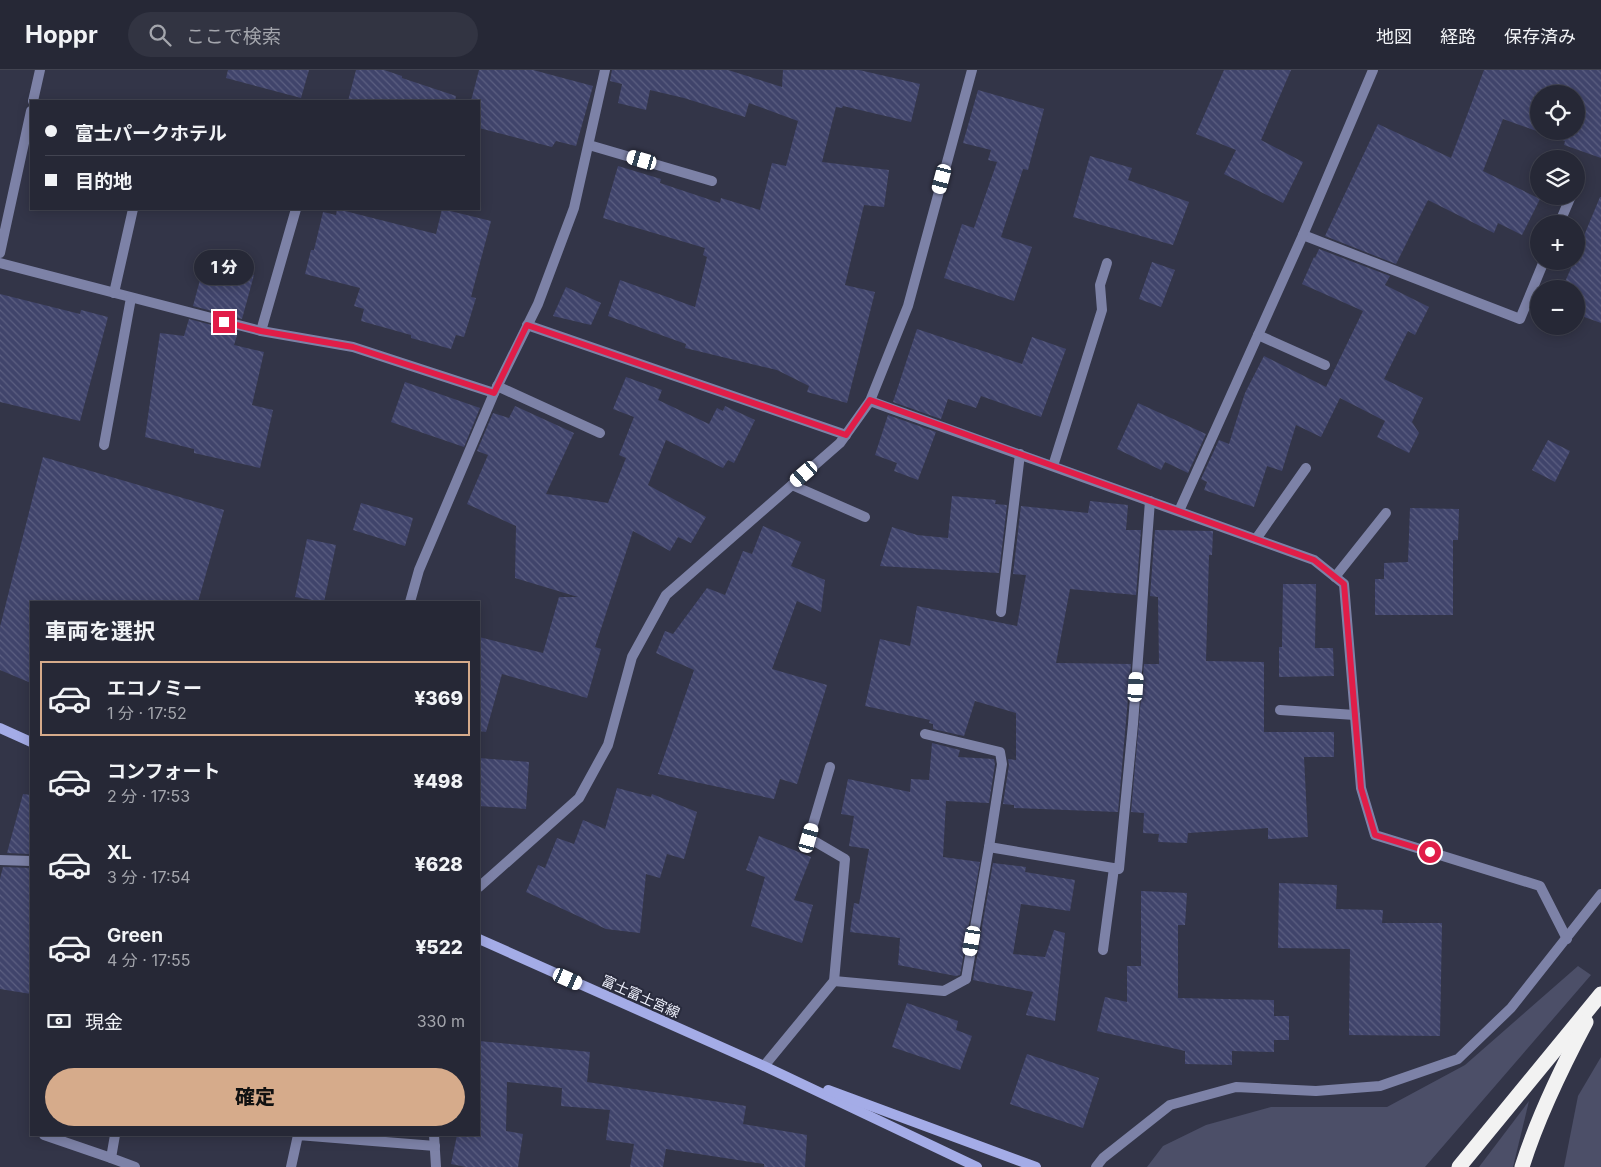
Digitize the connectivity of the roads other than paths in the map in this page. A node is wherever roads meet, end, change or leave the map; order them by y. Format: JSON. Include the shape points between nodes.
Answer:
{"nodes":[{"id":1,"x":40,"y":70,"type":"edge"},
{"id":2,"x":605,"y":70,"type":"edge"},
{"id":3,"x":972,"y":70,"type":"edge"},
{"id":4,"x":1373,"y":70,"type":"edge"},
{"id":5,"x":33,"y":100,"type":"edge"},
{"id":6,"x":30,"y":116,"type":"edge"},
{"id":7,"x":589,"y":145,"type":"junction"},
{"id":8,"x":712,"y":180,"type":"dead end"},
{"id":9,"x":133,"y":210,"type":"edge"},
{"id":10,"x":296,"y":210,"type":"edge"},
{"id":11,"x":1304,"y":235,"type":"junction"},
{"id":12,"x":0,"y":253,"type":"edge"},
{"id":13,"x":0,"y":263,"type":"edge"},
{"id":14,"x":1107,"y":263,"type":"dead end"},
{"id":15,"x":1540,"y":270,"type":"edge"},
{"id":16,"x":114,"y":293,"type":"junction"},
{"id":17,"x":131,"y":298,"type":"junction"},
{"id":18,"x":527,"y":325,"type":"junction"},
{"id":19,"x":261,"y":331,"type":"junction"},
{"id":20,"x":1258,"y":335,"type":"junction"},
{"id":21,"x":1325,"y":365,"type":"dead end"},
{"id":22,"x":496,"y":389,"type":"junction"},
{"id":23,"x":870,"y":400,"type":"junction"},
{"id":24,"x":600,"y":433,"type":"dead end"},
{"id":25,"x":846,"y":435,"type":"junction"},
{"id":26,"x":104,"y":445,"type":"dead end"},
{"id":27,"x":1020,"y":454,"type":"junction"},
{"id":28,"x":1053,"y":466,"type":"junction"},
{"id":29,"x":1306,"y":468,"type":"dead end"},
{"id":30,"x":792,"y":485,"type":"junction"},
{"id":31,"x":1150,"y":501,"type":"junction"},
{"id":32,"x":1179,"y":511,"type":"junction"},
{"id":33,"x":1386,"y":513,"type":"dead end"},
{"id":34,"x":865,"y":517,"type":"dead end"},
{"id":35,"x":1256,"y":539,"type":"junction"},
{"id":36,"x":1335,"y":577,"type":"junction"},
{"id":37,"x":410,"y":601,"type":"edge"},
{"id":38,"x":1001,"y":612,"type":"dead end"},
{"id":39,"x":1280,"y":710,"type":"dead end"},
{"id":40,"x":1355,"y":716,"type":"junction"},
{"id":41,"x":0,"y":728,"type":"edge"},
{"id":42,"x":925,"y":734,"type":"dead end"},
{"id":43,"x":30,"y":742,"type":"edge"},
{"id":44,"x":830,"y":767,"type":"dead end"},
{"id":45,"x":990,"y":847,"type":"junction"},
{"id":46,"x":0,"y":860,"type":"edge"},
{"id":47,"x":30,"y":861,"type":"edge"},
{"id":48,"x":1114,"y":868,"type":"junction"},
{"id":49,"x":480,"y":886,"type":"edge"},
{"id":50,"x":1601,"y":894,"type":"edge"},
{"id":51,"x":1567,"y":939,"type":"junction"},
{"id":52,"x":480,"y":940,"type":"edge"},
{"id":53,"x":1102,"y":950,"type":"dead end"},
{"id":54,"x":834,"y":981,"type":"junction"},
{"id":55,"x":1601,"y":995,"type":"edge"},
{"id":56,"x":764,"y":1066,"type":"junction"},
{"id":57,"x":47,"y":1136,"type":"edge"},
{"id":58,"x":115,"y":1136,"type":"edge"},
{"id":59,"x":298,"y":1136,"type":"edge"},
{"id":60,"x":310,"y":1136,"type":"edge"},
{"id":61,"x":434,"y":1136,"type":"edge"},
{"id":62,"x":434,"y":1146,"type":"junction"},
{"id":63,"x":111,"y":1158,"type":"junction"},
{"id":64,"x":135,"y":1167,"type":"edge"},
{"id":65,"x":291,"y":1167,"type":"edge"},
{"id":66,"x":436,"y":1167,"type":"edge"},
{"id":67,"x":977,"y":1167,"type":"edge"},
{"id":68,"x":1036,"y":1167,"type":"edge"},
{"id":69,"x":1096,"y":1167,"type":"edge"},
{"id":70,"x":1459,"y":1167,"type":"edge"},
{"id":71,"x":1522,"y":1167,"type":"edge"}],
"edges":[{"from":1,"to":5,"type":"street"},
{"from":2,"to":7,"type":"street"},
{"from":3,"to":23,"type":"street","via":[[908,306]]},
{"from":4,"to":11,"type":"street"},
{"from":6,"to":12,"type":"street"},
{"from":7,"to":8,"type":"street"},
{"from":7,"to":18,"type":"street","via":[[574,208]]},
{"from":9,"to":16,"type":"street"},
{"from":10,"to":19,"type":"street"},
{"from":11,"to":15,"type":"street","via":[[1520,319]]},
{"from":11,"to":20,"type":"street"},
{"from":13,"to":16,"type":"street"},
{"from":14,"to":28,"type":"street","via":[[1100,286],[1102,310]]},
{"from":16,"to":17,"type":"street"},
{"from":17,"to":19,"type":"street"},
{"from":17,"to":26,"type":"street"},
{"from":18,"to":22,"type":"street"},
{"from":18,"to":25,"type":"street"},
{"from":19,"to":22,"type":"street","via":[[353,347]]},
{"from":20,"to":21,"type":"street"},
{"from":20,"to":32,"type":"street"},
{"from":22,"to":24,"type":"street"},
{"from":22,"to":37,"type":"street","via":[[418,570]]},
{"from":23,"to":25,"type":"street"},
{"from":23,"to":27,"type":"street"},
{"from":25,"to":30,"type":"street"},
{"from":27,"to":28,"type":"street"},
{"from":27,"to":38,"type":"street"},
{"from":28,"to":31,"type":"street"},
{"from":29,"to":35,"type":"street"},
{"from":30,"to":34,"type":"street"},
{"from":30,"to":49,"type":"street","via":[[666,595],[632,657],[608,745],[579,798]]},
{"from":31,"to":32,"type":"street"},
{"from":31,"to":48,"type":"street","via":[[1119,869]]},
{"from":32,"to":35,"type":"street"},
{"from":33,"to":36,"type":"street"},
{"from":35,"to":36,"type":"street","via":[[1314,560]]},
{"from":36,"to":40,"type":"street","via":[[1344,584]]},
{"from":39,"to":40,"type":"street"},
{"from":40,"to":51,"type":"street","via":[[1361,788],[1375,835],[1540,886]]},
{"from":41,"to":43,"type":"main road"},
{"from":42,"to":45,"type":"street","via":[[1000,752],[1002,764]]},
{"from":44,"to":54,"type":"street","via":[[809,838],[845,860]]},
{"from":45,"to":48,"type":"street"},
{"from":45,"to":54,"type":"street","via":[[966,979],[944,991]]},
{"from":46,"to":47,"type":"street"},
{"from":48,"to":53,"type":"street"},
{"from":50,"to":51,"type":"street"},
{"from":51,"to":69,"type":"street","via":[[1510,1008],[1458,1059],[1380,1086],[1316,1090],[1236,1087],[1170,1105],[1102,1158]]},
{"from":52,"to":56,"type":"main road","name":"富士富士宮線"},
{"from":54,"to":56,"type":"street"},
{"from":55,"to":70,"type":"highway"},
{"from":55,"to":71,"type":"highway","via":[[1553,1087]]},
{"from":56,"to":67,"type":"main road","name":"富士富士宮線"},
{"from":56,"to":68,"type":"main road","name":"富士富士宮線"},
{"from":57,"to":63,"type":"street"},
{"from":58,"to":63,"type":"street"},
{"from":59,"to":65,"type":"street"},
{"from":60,"to":62,"type":"street"},
{"from":61,"to":62,"type":"street"},
{"from":62,"to":66,"type":"street"},
{"from":63,"to":64,"type":"street"}]}
